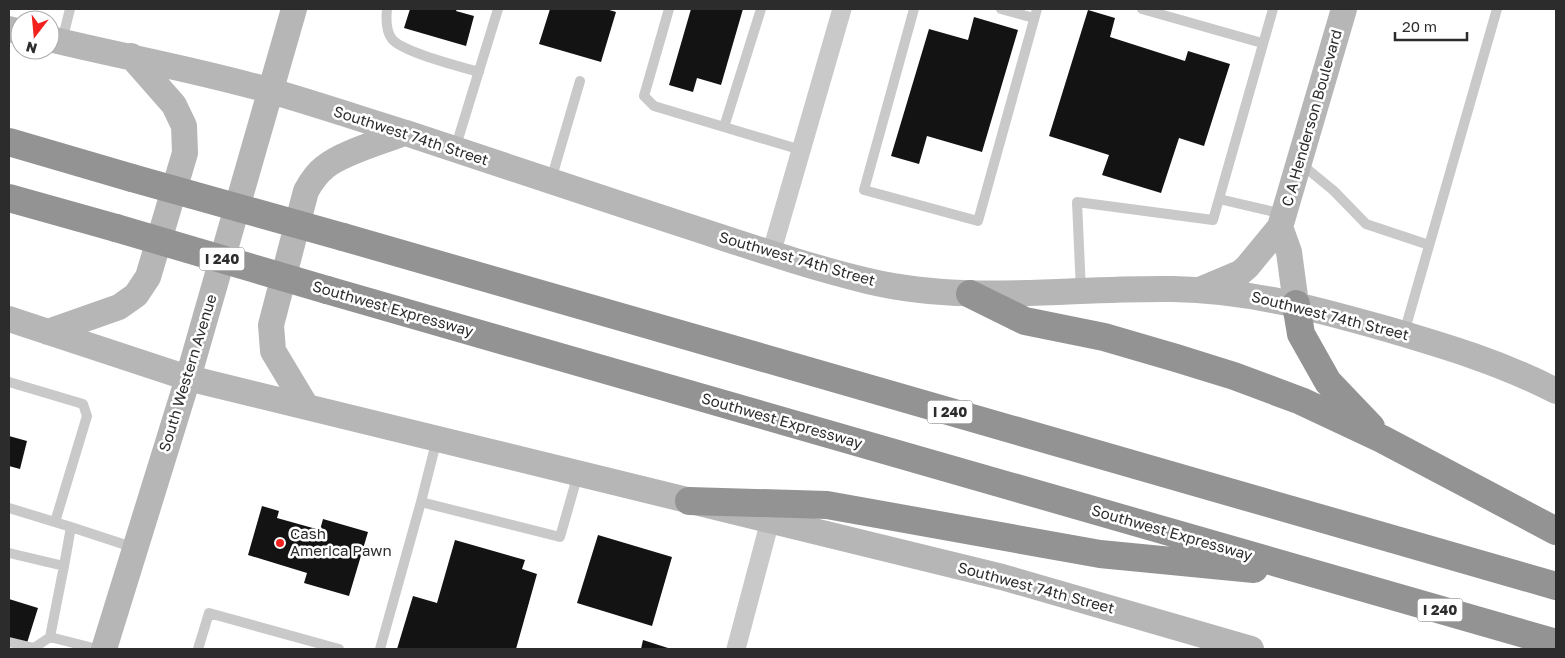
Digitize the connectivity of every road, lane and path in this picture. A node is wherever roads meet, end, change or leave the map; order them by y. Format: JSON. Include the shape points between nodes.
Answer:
{"nodes":[{"id":1,"x":70,"y":9,"type":"edge"},
{"id":2,"x":294,"y":9,"type":"edge"},
{"id":3,"x":387,"y":9,"type":"edge"},
{"id":4,"x":498,"y":9,"type":"edge"},
{"id":5,"x":669,"y":9,"type":"edge"},
{"id":6,"x":761,"y":9,"type":"edge"},
{"id":7,"x":842,"y":9,"type":"edge"},
{"id":8,"x":914,"y":9,"type":"edge"},
{"id":9,"x":1001,"y":9,"type":"edge"},
{"id":10,"x":1142,"y":9,"type":"edge"},
{"id":11,"x":1273,"y":9,"type":"edge"},
{"id":12,"x":1344,"y":9,"type":"edge"},
{"id":13,"x":1497,"y":9,"type":"edge"},
{"id":14,"x":1036,"y":14,"type":"edge"},
{"id":15,"x":60,"y":31,"type":"edge"},
{"id":16,"x":60,"y":41,"type":"edge"},
{"id":17,"x":1262,"y":43,"type":"junction"},
{"id":18,"x":131,"y":56,"type":"junction"},
{"id":19,"x":480,"y":72,"type":"junction"},
{"id":20,"x":580,"y":81,"type":"dead end"},
{"id":21,"x":270,"y":90,"type":"junction"},
{"id":22,"x":724,"y":127,"type":"junction"},
{"id":23,"x":404,"y":133,"type":"junction"},
{"id":24,"x":9,"y":142,"type":"edge"},
{"id":25,"x":454,"y":150,"type":"junction"},
{"id":26,"x":801,"y":150,"type":"junction"},
{"id":27,"x":1300,"y":162,"type":"junction"},
{"id":28,"x":550,"y":181,"type":"junction"},
{"id":29,"x":9,"y":198,"type":"edge"},
{"id":30,"x":1219,"y":200,"type":"junction"},
{"id":31,"x":1282,"y":220,"type":"junction"},
{"id":32,"x":1429,"y":245,"type":"junction"},
{"id":33,"x":771,"y":254,"type":"junction"},
{"id":34,"x":1201,"y":290,"type":"junction"},
{"id":35,"x":1081,"y":291,"type":"junction"},
{"id":36,"x":970,"y":294,"type":"junction"},
{"id":37,"x":1296,"y":304,"type":"junction"},
{"id":38,"x":11,"y":322,"type":"edge"},
{"id":39,"x":48,"y":332,"type":"junction"},
{"id":40,"x":1403,"y":334,"type":"junction"},
{"id":41,"x":188,"y":378,"type":"junction"},
{"id":42,"x":9,"y":382,"type":"edge"},
{"id":43,"x":1556,"y":390,"type":"edge"},
{"id":44,"x":306,"y":406,"type":"junction"},
{"id":45,"x":437,"y":438,"type":"junction"},
{"id":46,"x":1382,"y":439,"type":"junction"},
{"id":47,"x":578,"y":474,"type":"junction"},
{"id":48,"x":688,"y":501,"type":"junction"},
{"id":49,"x":421,"y":502,"type":"junction"},
{"id":50,"x":9,"y":508,"type":"edge"},
{"id":51,"x":770,"y":520,"type":"junction"},
{"id":52,"x":55,"y":522,"type":"junction"},
{"id":53,"x":71,"y":527,"type":"junction"},
{"id":54,"x":1556,"y":531,"type":"edge"},
{"id":55,"x":135,"y":548,"type":"junction"},
{"id":56,"x":9,"y":553,"type":"edge"},
{"id":57,"x":64,"y":566,"type":"junction"},
{"id":58,"x":1325,"y":577,"type":"junction"},
{"id":59,"x":1556,"y":586,"type":"edge"},
{"id":60,"x":50,"y":637,"type":"junction"},
{"id":61,"x":9,"y":642,"type":"edge"},
{"id":62,"x":1556,"y":643,"type":"edge"},
{"id":63,"x":97,"y":649,"type":"edge"},
{"id":64,"x":104,"y":649,"type":"edge"},
{"id":65,"x":198,"y":649,"type":"edge"},
{"id":66,"x":340,"y":649,"type":"edge"},
{"id":67,"x":380,"y":649,"type":"edge"},
{"id":68,"x":736,"y":649,"type":"edge"},
{"id":69,"x":1251,"y":649,"type":"edge"}],
"edges":[{"from":1,"to":15,"type":"lane"},
{"from":2,"to":21,"type":"main road","name":"South Western Avenue"},
{"from":3,"to":19,"type":"lane","via":[[386,21],[392,38],[403,48]]},
{"from":4,"to":19,"type":"lane"},
{"from":5,"to":22,"type":"lane","via":[[644,96],[654,106]]},
{"from":6,"to":22,"type":"lane"},
{"from":7,"to":26,"type":"street"},
{"from":8,"to":14,"type":"lane","via":[[864,190],[978,221]]},
{"from":9,"to":14,"type":"lane"},
{"from":10,"to":17,"type":"lane"},
{"from":11,"to":17,"type":"lane"},
{"from":12,"to":27,"type":"main road","name":"C A Henderson Boulevard"},
{"from":13,"to":32,"type":"lane"},
{"from":16,"to":18,"type":"main road","name":"Southwest 74th Street"},
{"from":17,"to":30,"type":"lane"},
{"from":18,"to":21,"type":"main road","name":"Southwest 74th Street"},
{"from":18,"to":39,"type":"main road","via":[[174,105],[184,126],[184,153],[148,277],[136,295],[119,307]]},
{"from":19,"to":25,"type":"lane"},
{"from":20,"to":28,"type":"lane"},
{"from":21,"to":23,"type":"main road","name":"Southwest 74th Street"},
{"from":21,"to":41,"type":"main road","name":"South Western Avenue"},
{"from":22,"to":26,"type":"lane"},
{"from":23,"to":25,"type":"main road","name":"Southwest 74th Street"},
{"from":23,"to":44,"type":"main road","via":[[337,159],[318,174],[306,191],[271,325],[273,351]]},
{"from":24,"to":59,"type":"highway","number":"I 240","bridge":true},
{"from":25,"to":28,"type":"main road","name":"Southwest 74th Street"},
{"from":26,"to":33,"type":"street"},
{"from":27,"to":31,"type":"main road","name":"C A Henderson Boulevard"},
{"from":27,"to":32,"type":"lane","via":[[1366,224]]},
{"from":28,"to":33,"type":"main road","name":"Southwest 74th Street"},
{"from":29,"to":58,"type":"highway","name":"Southwest Expressway","number":"I 240","bridge":true},
{"from":30,"to":31,"type":"lane"},
{"from":30,"to":35,"type":"lane","via":[[1213,220],[1077,202]]},
{"from":31,"to":34,"type":"main road","name":"C A Henderson Boulevard","via":[[1248,267]]},
{"from":31,"to":37,"type":"main road","name":"C A Henderson Boulevard"},
{"from":32,"to":40,"type":"lane"},
{"from":33,"to":36,"type":"main road","name":"Southwest 74th Street","via":[[869,281]]},
{"from":34,"to":35,"type":"main road","name":"Southwest 74th Street","via":[[1129,288]]},
{"from":34,"to":37,"type":"main road","name":"Southwest 74th Street"},
{"from":35,"to":36,"type":"main road","name":"Southwest 74th Street"},
{"from":36,"to":46,"type":"highway","via":[[1025,321],[1104,337],[1234,376],[1300,401]]},
{"from":37,"to":40,"type":"main road","name":"Southwest 74th Street"},
{"from":37,"to":46,"type":"highway","via":[[1301,334],[1328,382]]},
{"from":38,"to":39,"type":"main road","name":"Southwest 74th Street"},
{"from":39,"to":41,"type":"main road","name":"Southwest 74th Street"},
{"from":40,"to":43,"type":"main road","name":"Southwest 74th Street","via":[[1474,355]]},
{"from":41,"to":44,"type":"main road","name":"Southwest 74th Street"},
{"from":41,"to":55,"type":"main road","name":"South Western Avenue"},
{"from":42,"to":52,"type":"lane","via":[[83,404],[87,416]]},
{"from":44,"to":45,"type":"main road","name":"Southwest 74th Street"},
{"from":45,"to":47,"type":"main road","name":"Southwest 74th Street"},
{"from":45,"to":49,"type":"lane"},
{"from":46,"to":54,"type":"highway"},
{"from":47,"to":48,"type":"main road","name":"Southwest 74th Street"},
{"from":47,"to":49,"type":"lane","via":[[560,537]]},
{"from":48,"to":51,"type":"main road","name":"Southwest 74th Street"},
{"from":48,"to":58,"type":"highway","via":[[827,505],[1100,554]]},
{"from":49,"to":67,"type":"lane"},
{"from":50,"to":52,"type":"lane"},
{"from":51,"to":68,"type":"street"},
{"from":51,"to":69,"type":"main road","name":"Southwest 74th Street","via":[[1002,577]]},
{"from":52,"to":53,"type":"lane"},
{"from":53,"to":55,"type":"lane"},
{"from":53,"to":57,"type":"lane"},
{"from":55,"to":64,"type":"main road","name":"South Western Avenue"},
{"from":56,"to":57,"type":"lane"},
{"from":57,"to":60,"type":"lane"},
{"from":58,"to":62,"type":"highway","name":"Southwest Expressway","number":"I 240"},
{"from":60,"to":61,"type":"lane","via":[[34,648]]},
{"from":60,"to":63,"type":"lane"},
{"from":65,"to":66,"type":"lane","via":[[209,613]]}]}
